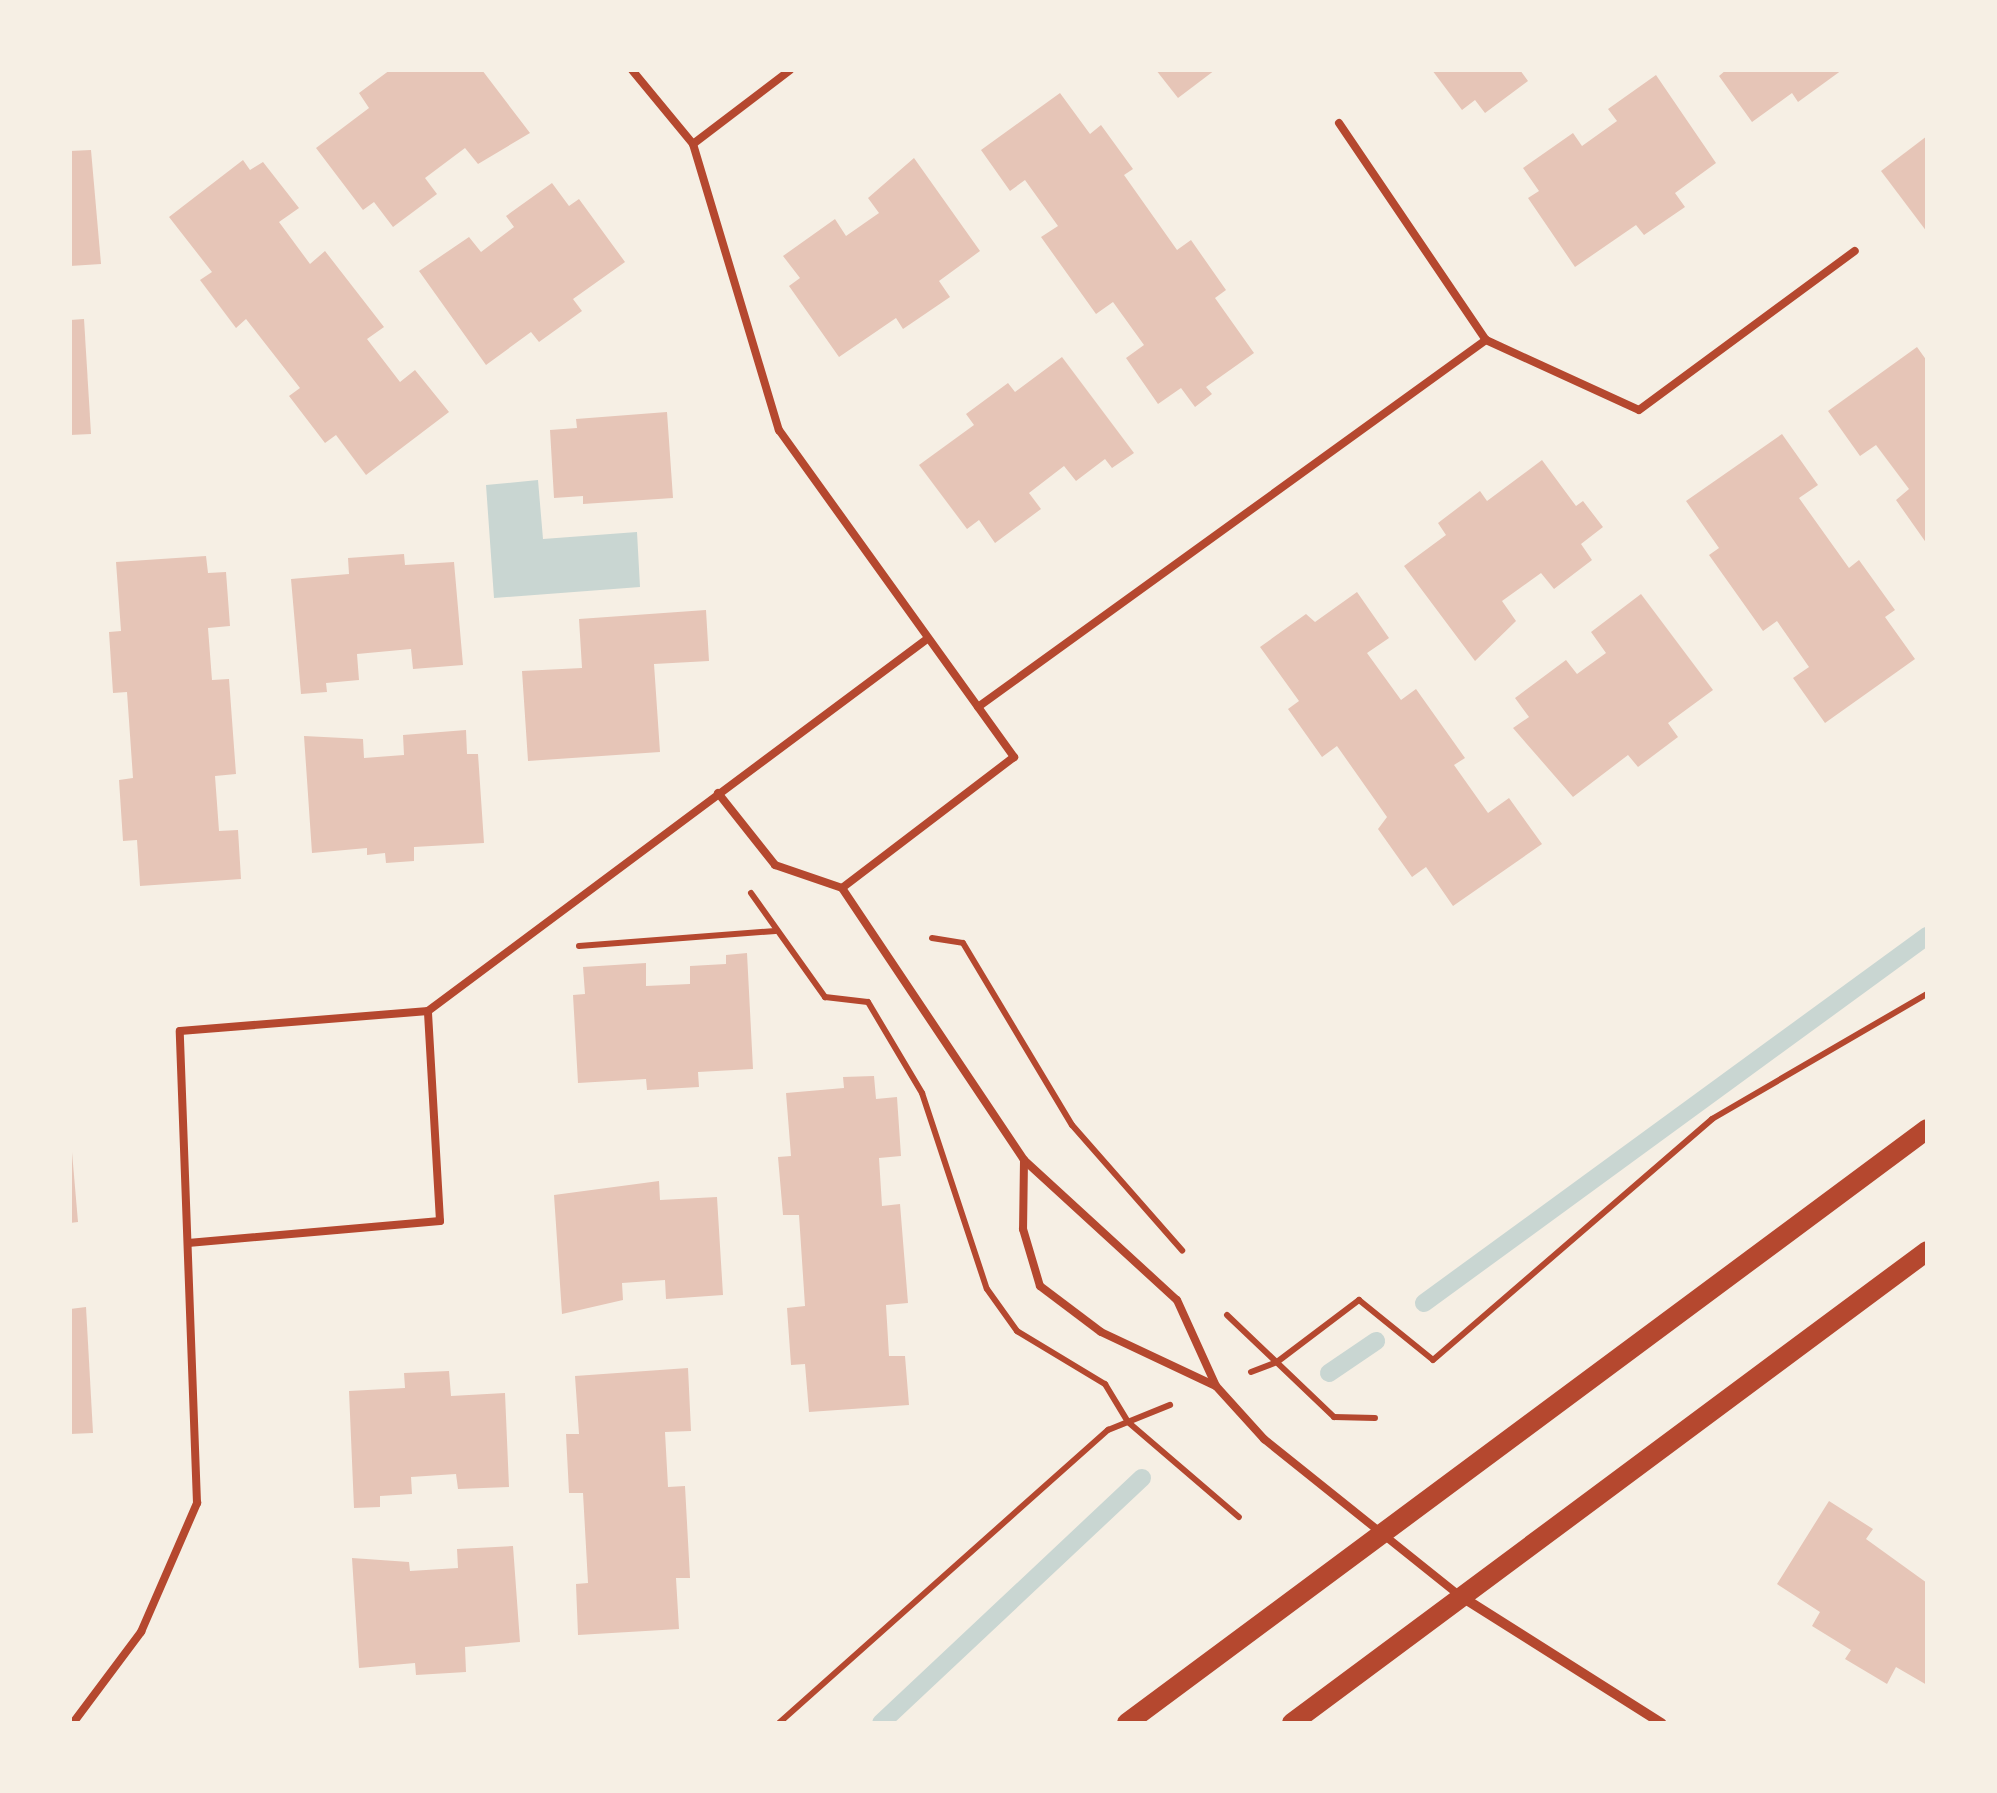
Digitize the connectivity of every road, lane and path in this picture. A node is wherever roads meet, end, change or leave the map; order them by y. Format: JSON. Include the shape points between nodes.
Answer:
{"nodes":[{"id":1,"x":632,"y":70,"type":"edge"},
{"id":2,"x":790,"y":70,"type":"edge"},
{"id":3,"x":1339,"y":123,"type":"dead end"},
{"id":4,"x":693,"y":144,"type":"junction"},
{"id":5,"x":1855,"y":250,"type":"dead end"},
{"id":6,"x":1486,"y":340,"type":"junction"},
{"id":7,"x":927,"y":639,"type":"junction"},
{"id":8,"x":978,"y":707,"type":"junction"},
{"id":9,"x":718,"y":792,"type":"junction"},
{"id":10,"x":743,"y":882,"type":"dead end"},
{"id":11,"x":842,"y":888,"type":"junction"},
{"id":12,"x":777,"y":931,"type":"junction"},
{"id":13,"x":932,"y":938,"type":"dead end"},
{"id":14,"x":574,"y":946,"type":"dead end"},
{"id":15,"x":1927,"y":994,"type":"edge"},
{"id":16,"x":428,"y":1011,"type":"junction"},
{"id":17,"x":1927,"y":1128,"type":"edge"},
{"id":18,"x":1024,"y":1160,"type":"junction"},
{"id":19,"x":188,"y":1243,"type":"junction"},
{"id":20,"x":1927,"y":1250,"type":"edge"},
{"id":21,"x":1191,"y":1259,"type":"dead end"},
{"id":22,"x":1224,"y":1312,"type":"dead end"},
{"id":23,"x":1277,"y":1362,"type":"junction"},
{"id":24,"x":1216,"y":1386,"type":"junction"},
{"id":25,"x":1375,"y":1418,"type":"dead end"},
{"id":26,"x":1128,"y":1422,"type":"junction"},
{"id":27,"x":1239,"y":1517,"type":"dead end"},
{"id":28,"x":1379,"y":1535,"type":"junction"},
{"id":29,"x":1461,"y":1596,"type":"junction"},
{"id":30,"x":74,"y":1723,"type":"edge"},
{"id":31,"x":779,"y":1723,"type":"edge"},
{"id":32,"x":1127,"y":1723,"type":"edge"},
{"id":33,"x":1292,"y":1723,"type":"edge"},
{"id":34,"x":1661,"y":1723,"type":"edge"}],
"edges":[{"from":1,"to":4,"type":"lane"},
{"from":2,"to":4,"type":"lane"},
{"from":3,"to":6,"type":"lane"},
{"from":4,"to":7,"type":"lane","via":[[780,430]]},
{"from":5,"to":6,"type":"lane","via":[[1639,410]]},
{"from":6,"to":8,"type":"lane"},
{"from":7,"to":8,"type":"lane"},
{"from":7,"to":9,"type":"lane"},
{"from":8,"to":11,"type":"lane","via":[[1014,757]]},
{"from":9,"to":11,"type":"lane","via":[[774,866]]},
{"from":9,"to":16,"type":"lane"},
{"from":10,"to":12,"type":"path"},
{"from":11,"to":18,"type":"lane"},
{"from":12,"to":14,"type":"path"},
{"from":12,"to":26,"type":"path","via":[[825,997],[868,1002],[886,1032],[945,1146],[987,1288],[1016,1331],[1105,1384]]},
{"from":13,"to":21,"type":"path","via":[[963,942],[1072,1125]]},
{"from":15,"to":23,"type":"path","via":[[1712,1119],[1432,1360],[1360,1300]]},
{"from":16,"to":19,"type":"lane","via":[[180,1031]]},
{"from":16,"to":19,"type":"lane","via":[[440,1221]]},
{"from":17,"to":28,"type":"main road"},
{"from":18,"to":24,"type":"lane","via":[[1177,1300]]},
{"from":18,"to":24,"type":"lane","via":[[1024,1228],[1040,1286],[1101,1332]]},
{"from":19,"to":30,"type":"lane","via":[[197,1504],[141,1632]]},
{"from":20,"to":29,"type":"main road"},
{"from":22,"to":23,"type":"path"},
{"from":23,"to":24,"type":"path"},
{"from":23,"to":25,"type":"path","via":[[1334,1417]]},
{"from":24,"to":26,"type":"path"},
{"from":24,"to":28,"type":"lane","via":[[1264,1439]]},
{"from":26,"to":27,"type":"path"},
{"from":26,"to":31,"type":"path","via":[[1108,1430]]},
{"from":28,"to":29,"type":"lane"},
{"from":28,"to":32,"type":"main road"},
{"from":29,"to":33,"type":"main road"},
{"from":29,"to":34,"type":"street"}]}
